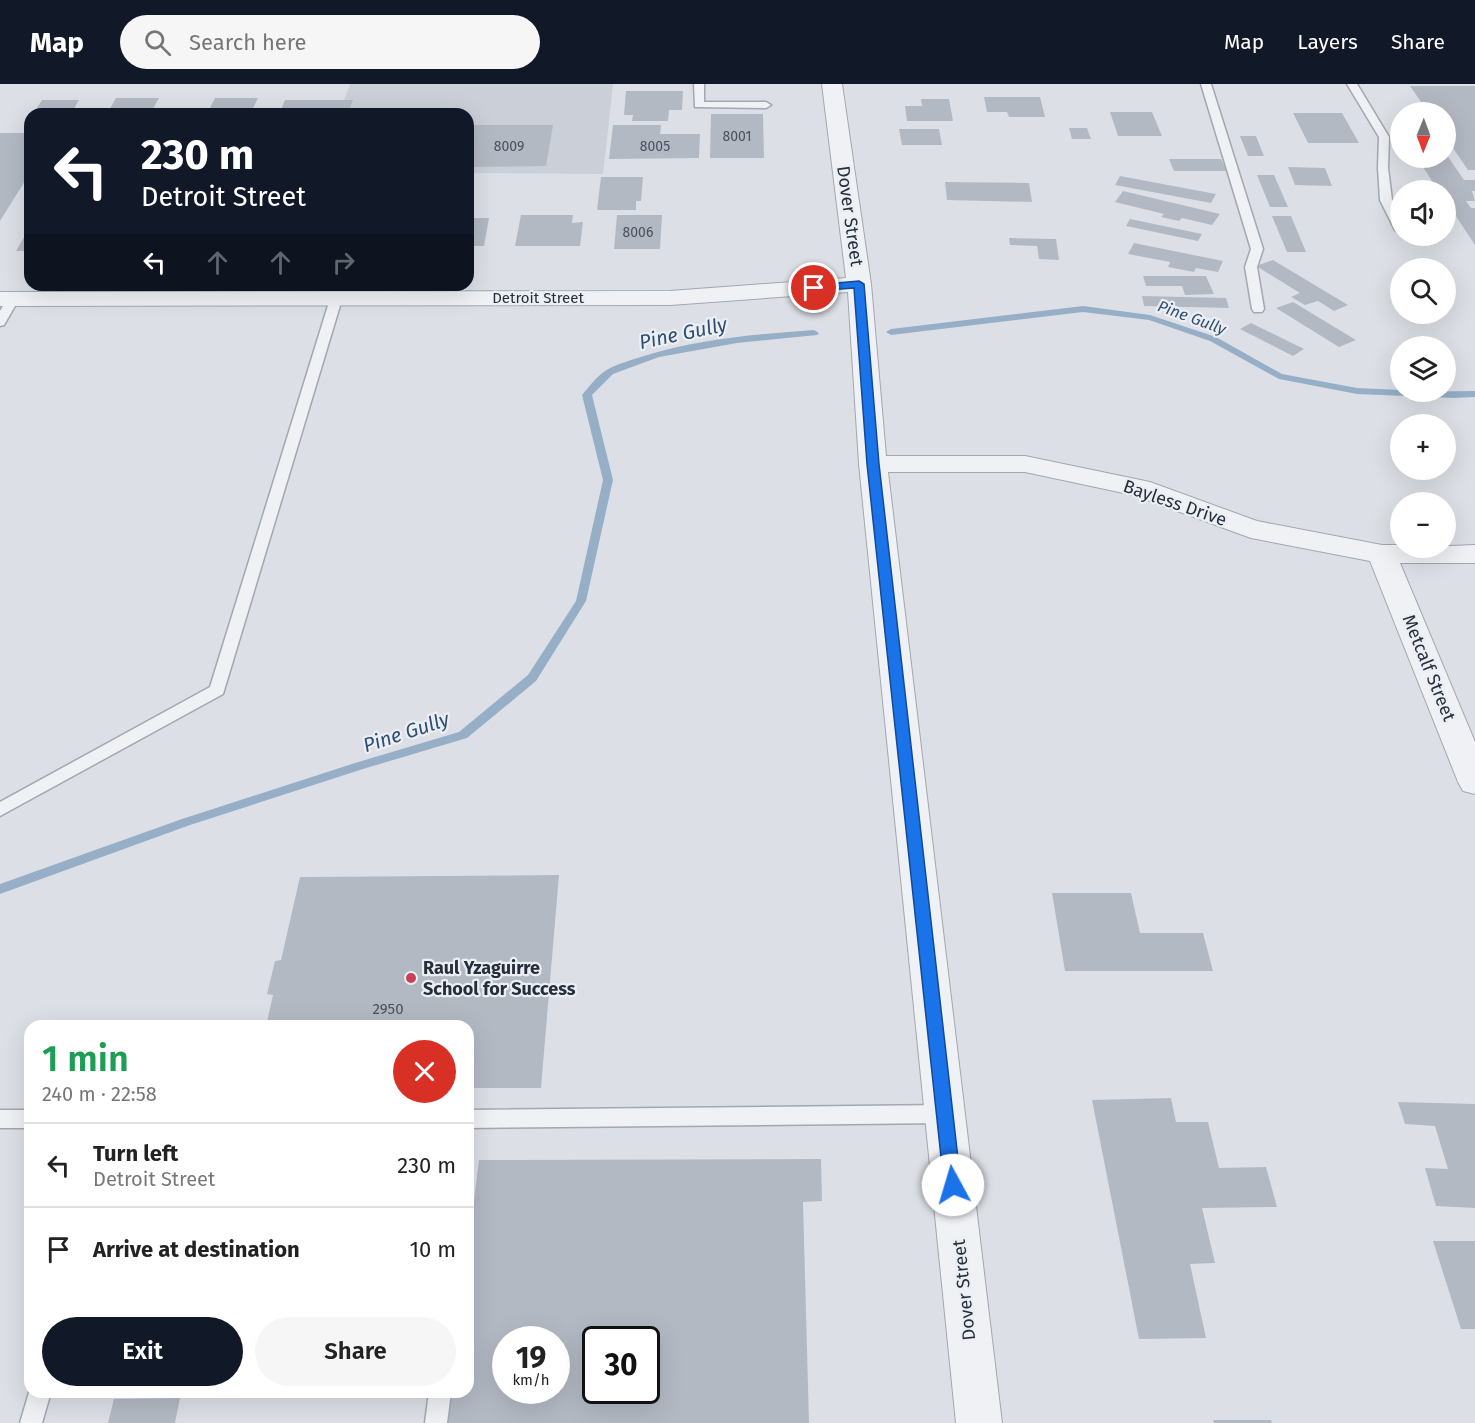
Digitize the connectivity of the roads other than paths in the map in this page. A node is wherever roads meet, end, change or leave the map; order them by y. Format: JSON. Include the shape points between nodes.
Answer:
{"nodes":[{"id":1,"x":699,"y":84,"type":"edge"},
{"id":2,"x":832,"y":84,"type":"edge"},
{"id":3,"x":1206,"y":84,"type":"edge"},
{"id":4,"x":1352,"y":84,"type":"edge"},
{"id":5,"x":766,"y":105,"type":"dead end"},
{"id":6,"x":1390,"y":208,"type":"edge"},
{"id":7,"x":859,"y":284,"type":"junction"},
{"id":8,"x":7,"y":299,"type":"edge"},
{"id":9,"x":336,"y":299,"type":"junction"},
{"id":10,"x":1258,"y":309,"type":"dead end"},
{"id":11,"x":0,"y":322,"type":"edge"},
{"id":12,"x":873,"y":464,"type":"junction"},
{"id":13,"x":1382,"y":554,"type":"junction"},
{"id":14,"x":1475,"y":554,"type":"edge"},
{"id":15,"x":1475,"y":782,"type":"edge"},
{"id":16,"x":0,"y":810,"type":"edge"},
{"id":17,"x":945,"y":1114,"type":"junction"},
{"id":18,"x":0,"y":1119,"type":"edge"},
{"id":19,"x":24,"y":1119,"type":"edge"},
{"id":20,"x":474,"y":1119,"type":"edge"},
{"id":21,"x":38,"y":1398,"type":"edge"},
{"id":22,"x":439,"y":1398,"type":"edge"},
{"id":23,"x":31,"y":1423,"type":"edge"},
{"id":24,"x":436,"y":1423,"type":"edge"},
{"id":25,"x":979,"y":1423,"type":"edge"}],
"edges":[{"from":1,"to":5,"type":"lane","via":[[699,105]]},
{"from":2,"to":7,"type":"street","name":"Dover Street"},
{"from":3,"to":10,"type":"lane","via":[[1257,249],[1251,267]]},
{"from":4,"to":6,"type":"lane","via":[[1384,137],[1383,168]]},
{"from":7,"to":9,"type":"street","name":"Detroit Street","via":[[670,298]]},
{"from":7,"to":12,"type":"street","name":"Dover Street"},
{"from":8,"to":9,"type":"street","name":"Detroit Street"},
{"from":8,"to":11,"type":"lane"},
{"from":9,"to":16,"type":"lane","via":[[217,690]]},
{"from":12,"to":13,"type":"street","name":"Bayless Drive","via":[[1025,464],[1140,488],[1251,529]]},
{"from":12,"to":17,"type":"street","name":"Dover Street"},
{"from":13,"to":14,"type":"street","name":"Bayless Drive"},
{"from":13,"to":15,"type":"street","name":"Metcalf Street"},
{"from":17,"to":20,"type":"lane"},
{"from":17,"to":25,"type":"street","name":"Dover Street"},
{"from":18,"to":19,"type":"lane"},
{"from":21,"to":23,"type":"lane"},
{"from":22,"to":24,"type":"lane"}]}
